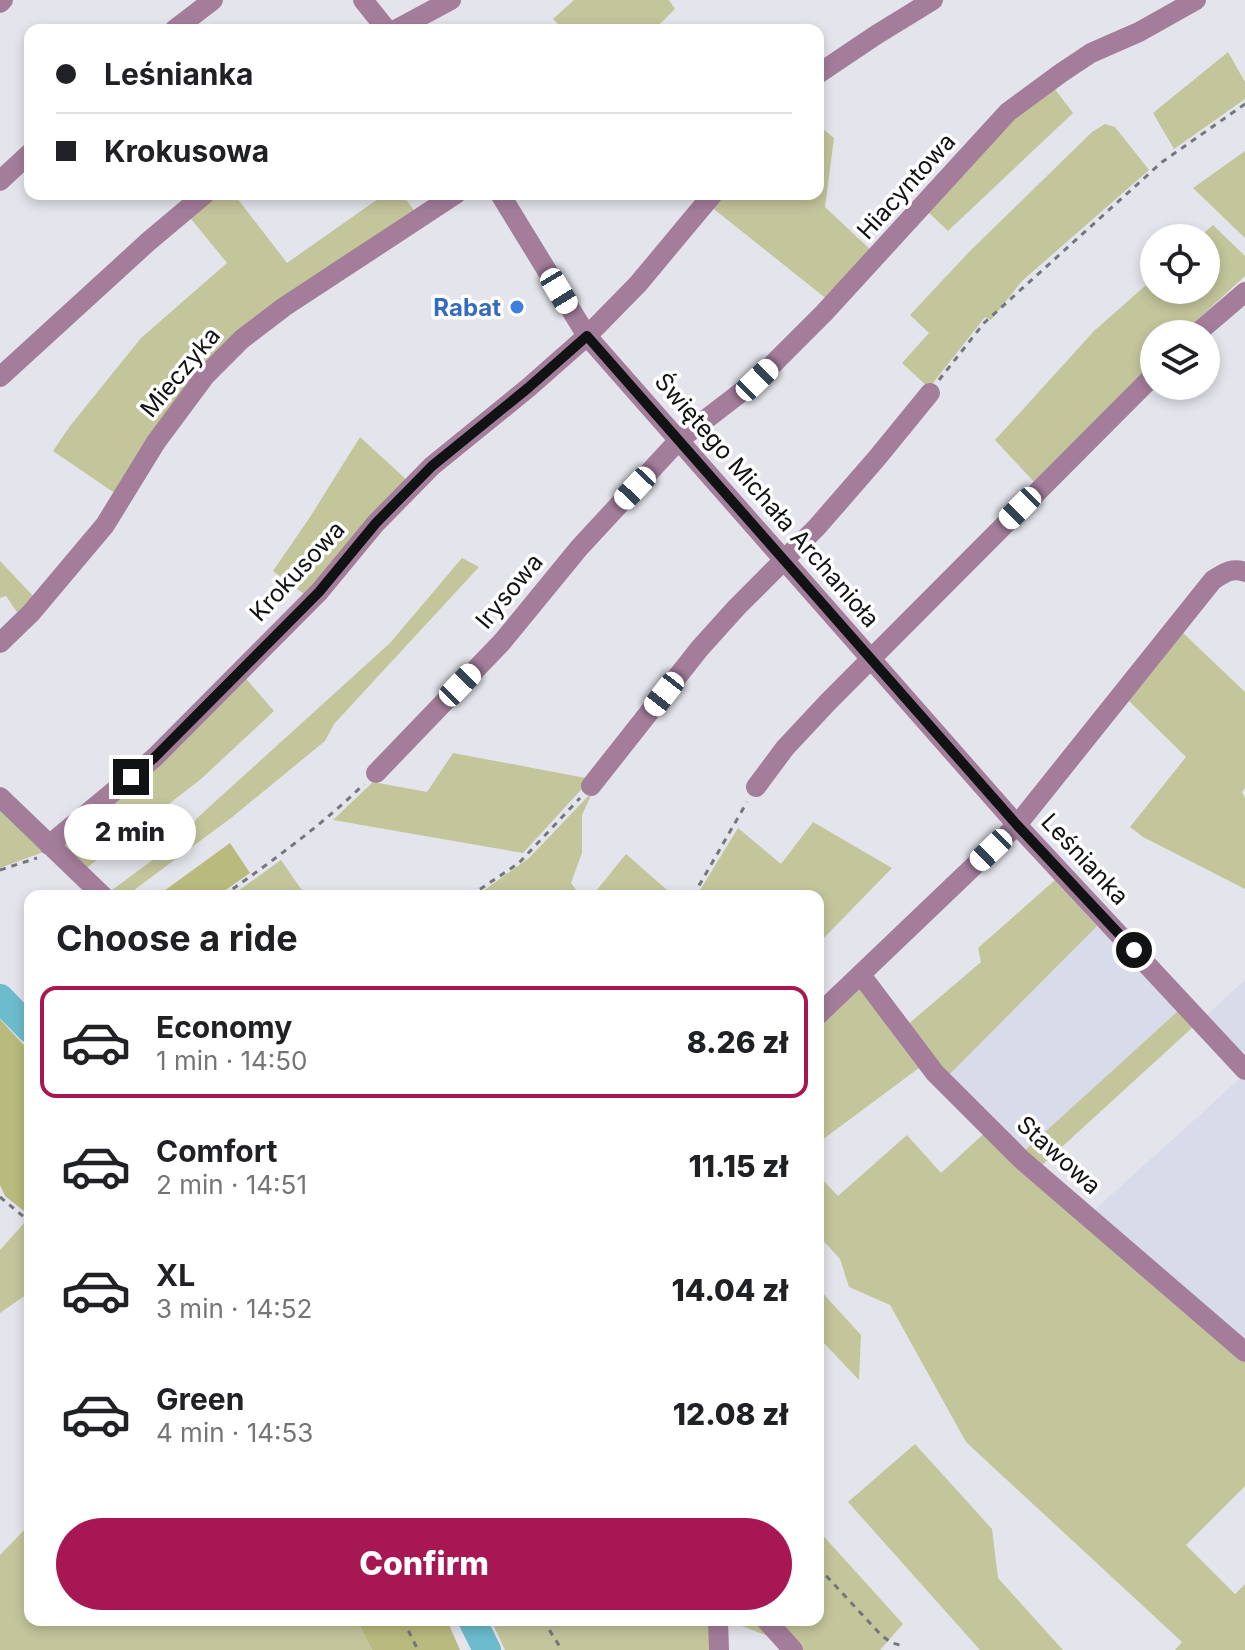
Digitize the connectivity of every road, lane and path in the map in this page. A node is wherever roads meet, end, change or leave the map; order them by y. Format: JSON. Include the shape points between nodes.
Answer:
{"nodes":[{"id":1,"x":213,"y":0,"type":"edge"},
{"id":2,"x":363,"y":0,"type":"edge"},
{"id":3,"x":451,"y":0,"type":"edge"},
{"id":4,"x":933,"y":0,"type":"edge"},
{"id":5,"x":1196,"y":0,"type":"edge"},
{"id":6,"x":182,"y":24,"type":"edge"},
{"id":7,"x":382,"y":24,"type":"edge"},
{"id":8,"x":406,"y":24,"type":"edge"},
{"id":9,"x":824,"y":70,"type":"edge"},
{"id":10,"x":1245,"y":104,"type":"edge"},
{"id":11,"x":24,"y":159,"type":"edge"},
{"id":12,"x":0,"y":181,"type":"edge"},
{"id":13,"x":198,"y":200,"type":"edge"},
{"id":14,"x":447,"y":200,"type":"edge"},
{"id":15,"x":504,"y":200,"type":"edge"},
{"id":16,"x":708,"y":200,"type":"edge"},
{"id":17,"x":1245,"y":292,"type":"edge"},
{"id":18,"x":1212,"y":320,"type":"edge"},
{"id":19,"x":587,"y":336,"type":"junction"},
{"id":20,"x":0,"y":377,"type":"edge"},
{"id":21,"x":1140,"y":389,"type":"edge"},
{"id":22,"x":930,"y":393,"type":"joint"},
{"id":23,"x":679,"y":440,"type":"junction"},
{"id":24,"x":785,"y":560,"type":"junction"},
{"id":25,"x":1245,"y":572,"type":"edge"},
{"id":26,"x":0,"y":643,"type":"edge"},
{"id":27,"x":871,"y":658,"type":"junction"},
{"id":28,"x":376,"y":773,"type":"joint"},
{"id":29,"x":591,"y":786,"type":"joint"},
{"id":30,"x":756,"y":787,"type":"joint"},
{"id":31,"x":0,"y":797,"type":"edge"},
{"id":32,"x":1017,"y":825,"type":"junction"},
{"id":33,"x":52,"y":848,"type":"junction"},
{"id":34,"x":0,"y":870,"type":"edge"},
{"id":35,"x":97,"y":890,"type":"edge"},
{"id":36,"x":231,"y":890,"type":"edge"},
{"id":37,"x":479,"y":890,"type":"edge"},
{"id":38,"x":696,"y":890,"type":"edge"},
{"id":39,"x":861,"y":975,"type":"junction"},
{"id":40,"x":824,"y":1009,"type":"edge"},
{"id":41,"x":1245,"y":1070,"type":"edge"},
{"id":42,"x":0,"y":1197,"type":"edge"},
{"id":43,"x":24,"y":1217,"type":"edge"},
{"id":44,"x":1245,"y":1352,"type":"edge"},
{"id":45,"x":824,"y":1573,"type":"edge"},
{"id":46,"x":406,"y":1626,"type":"edge"},
{"id":47,"x":547,"y":1626,"type":"edge"},
{"id":48,"x":718,"y":1626,"type":"edge"},
{"id":49,"x":771,"y":1626,"type":"edge"},
{"id":50,"x":904,"y":1646,"type":"dead end"},
{"id":51,"x":418,"y":1650,"type":"edge"},
{"id":52,"x":562,"y":1650,"type":"edge"},
{"id":53,"x":719,"y":1650,"type":"edge"},
{"id":54,"x":793,"y":1650,"type":"edge"}],
"edges":[{"from":1,"to":6,"type":"street"},
{"from":2,"to":7,"type":"street"},
{"from":3,"to":8,"type":"street"},
{"from":4,"to":9,"type":"street"},
{"from":5,"to":23,"type":"street","name":"Hiacyntowa","via":[[1091,53],[1008,112],[757,380]]},
{"from":10,"to":22,"type":"path","via":[[1162,162],[984,323]]},
{"from":11,"to":12,"type":"street"},
{"from":13,"to":20,"type":"street"},
{"from":14,"to":26,"type":"street","name":"Mieczyka","via":[[242,339],[205,376],[156,442],[105,525]]},
{"from":15,"to":19,"type":"street","name":"Świętego Michała Archanioła"},
{"from":16,"to":19,"type":"street","name":"Krokusowa"},
{"from":17,"to":18,"type":"street"},
{"from":19,"to":23,"type":"street","name":"Świętego Michała Archanioła"},
{"from":19,"to":33,"type":"street","name":"Krokusowa","via":[[432,466],[319,592],[154,758]]},
{"from":21,"to":27,"type":"street"},
{"from":22,"to":24,"type":"street"},
{"from":23,"to":24,"type":"street","name":"Świętego Michała Archanioła"},
{"from":23,"to":28,"type":"street","name":"Irysowa","via":[[579,548],[502,642]]},
{"from":24,"to":27,"type":"street","name":"Świętego Michała Archanioła"},
{"from":24,"to":29,"type":"street","via":[[700,648]]},
{"from":25,"to":32,"type":"street","via":[[1224,572],[1213,580]]},
{"from":27,"to":30,"type":"street","via":[[785,748]]},
{"from":27,"to":32,"type":"street","name":"Świętego Michała Archanioła"},
{"from":28,"to":36,"type":"path","via":[[338,810]]},
{"from":29,"to":37,"type":"path","via":[[519,863]]},
{"from":30,"to":38,"type":"path"},
{"from":31,"to":33,"type":"street"},
{"from":32,"to":39,"type":"street"},
{"from":32,"to":41,"type":"street","name":"Leśnianka"},
{"from":33,"to":34,"type":"path"},
{"from":33,"to":35,"type":"street"},
{"from":39,"to":40,"type":"street"},
{"from":39,"to":44,"type":"street","name":"Stawowa","via":[[935,1073],[1021,1159]]},
{"from":42,"to":43,"type":"path"},
{"from":45,"to":50,"type":"path","via":[[882,1636]]},
{"from":46,"to":51,"type":"path"},
{"from":47,"to":52,"type":"path"},
{"from":48,"to":53,"type":"street"},
{"from":49,"to":54,"type":"street"}]}
